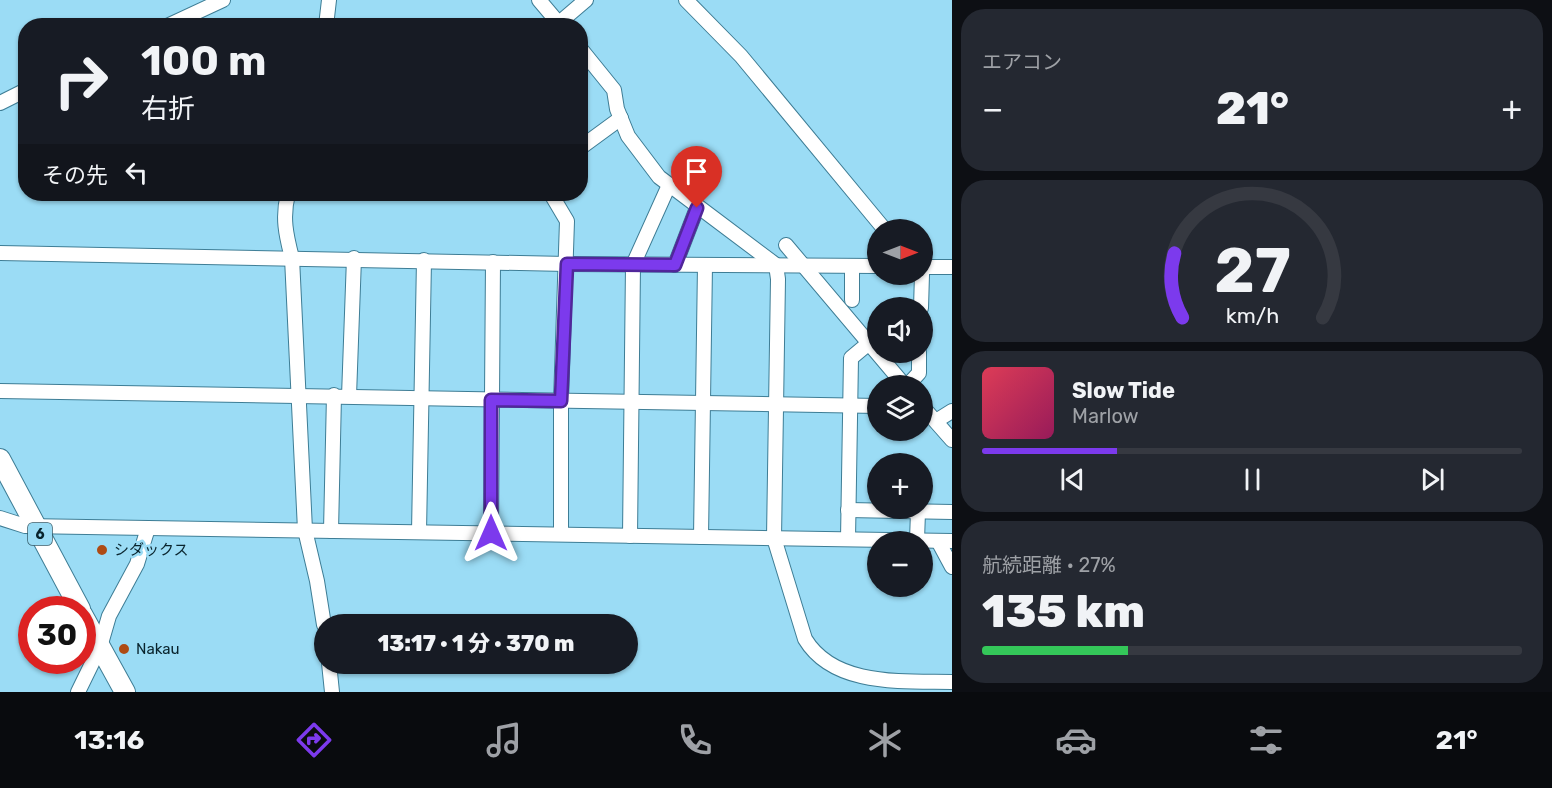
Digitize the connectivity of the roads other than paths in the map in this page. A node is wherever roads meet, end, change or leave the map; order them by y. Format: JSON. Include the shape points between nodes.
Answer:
{"nodes":[{"id":1,"x":223,"y":0,"type":"edge"},
{"id":2,"x":329,"y":0,"type":"edge"},
{"id":3,"x":539,"y":0,"type":"edge"},
{"id":4,"x":586,"y":0,"type":"edge"},
{"id":5,"x":686,"y":0,"type":"edge"},
{"id":6,"x":184,"y":18,"type":"edge"},
{"id":7,"x":327,"y":18,"type":"edge"},
{"id":8,"x":552,"y":18,"type":"edge"},
{"id":9,"x":562,"y":18,"type":"edge"},
{"id":10,"x":588,"y":58,"type":"edge"},
{"id":11,"x":18,"y":94,"type":"edge"},
{"id":12,"x":0,"y":103,"type":"edge"},
{"id":13,"x":621,"y":118,"type":"junction"},
{"id":14,"x":588,"y":142,"type":"edge"},
{"id":15,"x":669,"y":185,"type":"junction"},
{"id":16,"x":286,"y":201,"type":"edge"},
{"id":17,"x":555,"y":201,"type":"edge"},
{"id":18,"x":697,"y":208,"type":"junction"},
{"id":19,"x":876,"y":219,"type":"edge"},
{"id":20,"x":786,"y":245,"type":"dead end"},
{"id":21,"x":0,"y":253,"type":"edge"},
{"id":22,"x":292,"y":258,"type":"junction"},
{"id":23,"x":354,"y":258,"type":"junction"},
{"id":24,"x":424,"y":261,"type":"junction"},
{"id":25,"x":493,"y":262,"type":"junction"},
{"id":26,"x":567,"y":264,"type":"junction"},
{"id":27,"x":633,"y":265,"type":"junction"},
{"id":28,"x":675,"y":265,"type":"junction"},
{"id":29,"x":705,"y":265,"type":"junction"},
{"id":30,"x":776,"y":265,"type":"junction"},
{"id":31,"x":803,"y":265,"type":"junction"},
{"id":32,"x":852,"y":266,"type":"junction"},
{"id":33,"x":867,"y":266,"type":"edge"},
{"id":34,"x":933,"y":267,"type":"edge"},
{"id":35,"x":952,"y":267,"type":"edge"},
{"id":36,"x":852,"y":300,"type":"dead end"},
{"id":37,"x":867,"y":341,"type":"edge"},
{"id":38,"x":867,"y":345,"type":"edge"},
{"id":39,"x":886,"y":363,"type":"edge"},
{"id":40,"x":897,"y":375,"type":"edge"},
{"id":41,"x":0,"y":391,"type":"edge"},
{"id":42,"x":298,"y":395,"type":"junction"},
{"id":43,"x":334,"y":395,"type":"junction"},
{"id":44,"x":349,"y":396,"type":"junction"},
{"id":45,"x":420,"y":398,"type":"junction"},
{"id":46,"x":491,"y":400,"type":"junction"},
{"id":47,"x":561,"y":401,"type":"junction"},
{"id":48,"x":632,"y":402,"type":"junction"},
{"id":49,"x":703,"y":404,"type":"junction"},
{"id":50,"x":777,"y":404,"type":"junction"},
{"id":51,"x":850,"y":406,"type":"junction"},
{"id":52,"x":867,"y":406,"type":"edge"},
{"id":53,"x":952,"y":411,"type":"edge"},
{"id":54,"x":933,"y":418,"type":"edge"},
{"id":55,"x":936,"y":421,"type":"junction"},
{"id":56,"x":952,"y":440,"type":"edge"},
{"id":57,"x":0,"y":459,"type":"edge"},
{"id":58,"x":848,"y":510,"type":"junction"},
{"id":59,"x":867,"y":511,"type":"edge"},
{"id":60,"x":933,"y":512,"type":"edge"},
{"id":61,"x":952,"y":512,"type":"edge"},
{"id":62,"x":0,"y":518,"type":"edge"},
{"id":63,"x":36,"y":526,"type":"junction"},
{"id":64,"x":148,"y":528,"type":"junction"},
{"id":65,"x":305,"y":530,"type":"junction"},
{"id":66,"x":331,"y":531,"type":"junction"},
{"id":67,"x":419,"y":532,"type":"junction"},
{"id":68,"x":491,"y":533,"type":"junction"},
{"id":69,"x":561,"y":534,"type":"junction"},
{"id":70,"x":630,"y":536,"type":"junction"},
{"id":71,"x":701,"y":537,"type":"junction"},
{"id":72,"x":774,"y":538,"type":"junction"},
{"id":73,"x":848,"y":539,"type":"junction"},
{"id":74,"x":867,"y":539,"type":"edge"},
{"id":75,"x":933,"y":541,"type":"edge"},
{"id":76,"x":938,"y":541,"type":"junction"},
{"id":77,"x":952,"y":541,"type":"edge"},
{"id":78,"x":952,"y":567,"type":"edge"},
{"id":79,"x":73,"y":596,"type":"edge"},
{"id":80,"x":322,"y":614,"type":"edge"},
{"id":81,"x":96,"y":640,"type":"edge"},
{"id":82,"x":100,"y":647,"type":"junction"},
{"id":83,"x":330,"y":674,"type":"edge"},
{"id":84,"x":952,"y":682,"type":"edge"},
{"id":85,"x":78,"y":692,"type":"edge"},
{"id":86,"x":124,"y":692,"type":"edge"},
{"id":87,"x":332,"y":692,"type":"edge"}],
"edges":[{"from":1,"to":6,"type":"street"},
{"from":2,"to":7,"type":"street"},
{"from":3,"to":8,"type":"street"},
{"from":4,"to":9,"type":"street"},
{"from":5,"to":19,"type":"street","via":[[741,56]]},
{"from":10,"to":13,"type":"street","via":[[614,90]]},
{"from":11,"to":12,"type":"street"},
{"from":13,"to":14,"type":"street"},
{"from":13,"to":15,"type":"street","via":[[628,136]]},
{"from":15,"to":18,"type":"street"},
{"from":15,"to":27,"type":"street"},
{"from":16,"to":22,"type":"street","via":[[284,229]]},
{"from":17,"to":26,"type":"street","via":[[567,221]]},
{"from":18,"to":28,"type":"street"},
{"from":18,"to":30,"type":"street"},
{"from":20,"to":31,"type":"street"},
{"from":21,"to":22,"type":"street"},
{"from":22,"to":23,"type":"street"},
{"from":22,"to":42,"type":"street"},
{"from":23,"to":24,"type":"street"},
{"from":23,"to":44,"type":"street"},
{"from":24,"to":25,"type":"street"},
{"from":24,"to":45,"type":"street"},
{"from":25,"to":26,"type":"street"},
{"from":25,"to":46,"type":"street"},
{"from":26,"to":27,"type":"street"},
{"from":26,"to":47,"type":"street"},
{"from":27,"to":28,"type":"street"},
{"from":27,"to":48,"type":"street"},
{"from":28,"to":29,"type":"street"},
{"from":29,"to":30,"type":"street"},
{"from":29,"to":49,"type":"street"},
{"from":30,"to":31,"type":"street"},
{"from":30,"to":50,"type":"street"},
{"from":31,"to":32,"type":"street"},
{"from":31,"to":37,"type":"street"},
{"from":32,"to":33,"type":"street"},
{"from":32,"to":36,"type":"street"},
{"from":34,"to":35,"type":"street"},
{"from":38,"to":51,"type":"street","via":[[851,358]]},
{"from":39,"to":40,"type":"street"},
{"from":41,"to":42,"type":"street"},
{"from":42,"to":43,"type":"street"},
{"from":42,"to":65,"type":"street"},
{"from":43,"to":44,"type":"street"},
{"from":43,"to":66,"type":"street"},
{"from":44,"to":45,"type":"street"},
{"from":45,"to":46,"type":"street"},
{"from":45,"to":67,"type":"street"},
{"from":46,"to":47,"type":"street"},
{"from":46,"to":68,"type":"street"},
{"from":47,"to":48,"type":"street"},
{"from":47,"to":69,"type":"street"},
{"from":48,"to":49,"type":"street"},
{"from":48,"to":70,"type":"street"},
{"from":49,"to":50,"type":"street"},
{"from":49,"to":71,"type":"street"},
{"from":50,"to":51,"type":"street"},
{"from":50,"to":72,"type":"street"},
{"from":51,"to":52,"type":"street"},
{"from":51,"to":58,"type":"street"},
{"from":53,"to":55,"type":"street"},
{"from":54,"to":55,"type":"street"},
{"from":55,"to":56,"type":"street"},
{"from":57,"to":63,"type":"highway","number":"6"},
{"from":58,"to":59,"type":"street"},
{"from":58,"to":73,"type":"street"},
{"from":60,"to":61,"type":"street"},
{"from":62,"to":63,"type":"street"},
{"from":63,"to":64,"type":"street"},
{"from":63,"to":79,"type":"highway","number":"6"},
{"from":64,"to":65,"type":"street"},
{"from":64,"to":82,"type":"street","via":[[137,564],[109,616]]},
{"from":65,"to":66,"type":"street"},
{"from":65,"to":80,"type":"street"},
{"from":66,"to":67,"type":"street"},
{"from":67,"to":68,"type":"street"},
{"from":68,"to":69,"type":"street"},
{"from":69,"to":70,"type":"street"},
{"from":70,"to":71,"type":"street"},
{"from":71,"to":72,"type":"street"},
{"from":72,"to":73,"type":"street"},
{"from":72,"to":84,"type":"street","via":[[804,639],[812,651],[824,660],[876,681]]},
{"from":73,"to":74,"type":"street"},
{"from":75,"to":76,"type":"street"},
{"from":76,"to":77,"type":"street"},
{"from":76,"to":78,"type":"street"},
{"from":81,"to":82,"type":"highway"},
{"from":82,"to":85,"type":"street"},
{"from":82,"to":86,"type":"highway"},
{"from":83,"to":87,"type":"street"}]}
